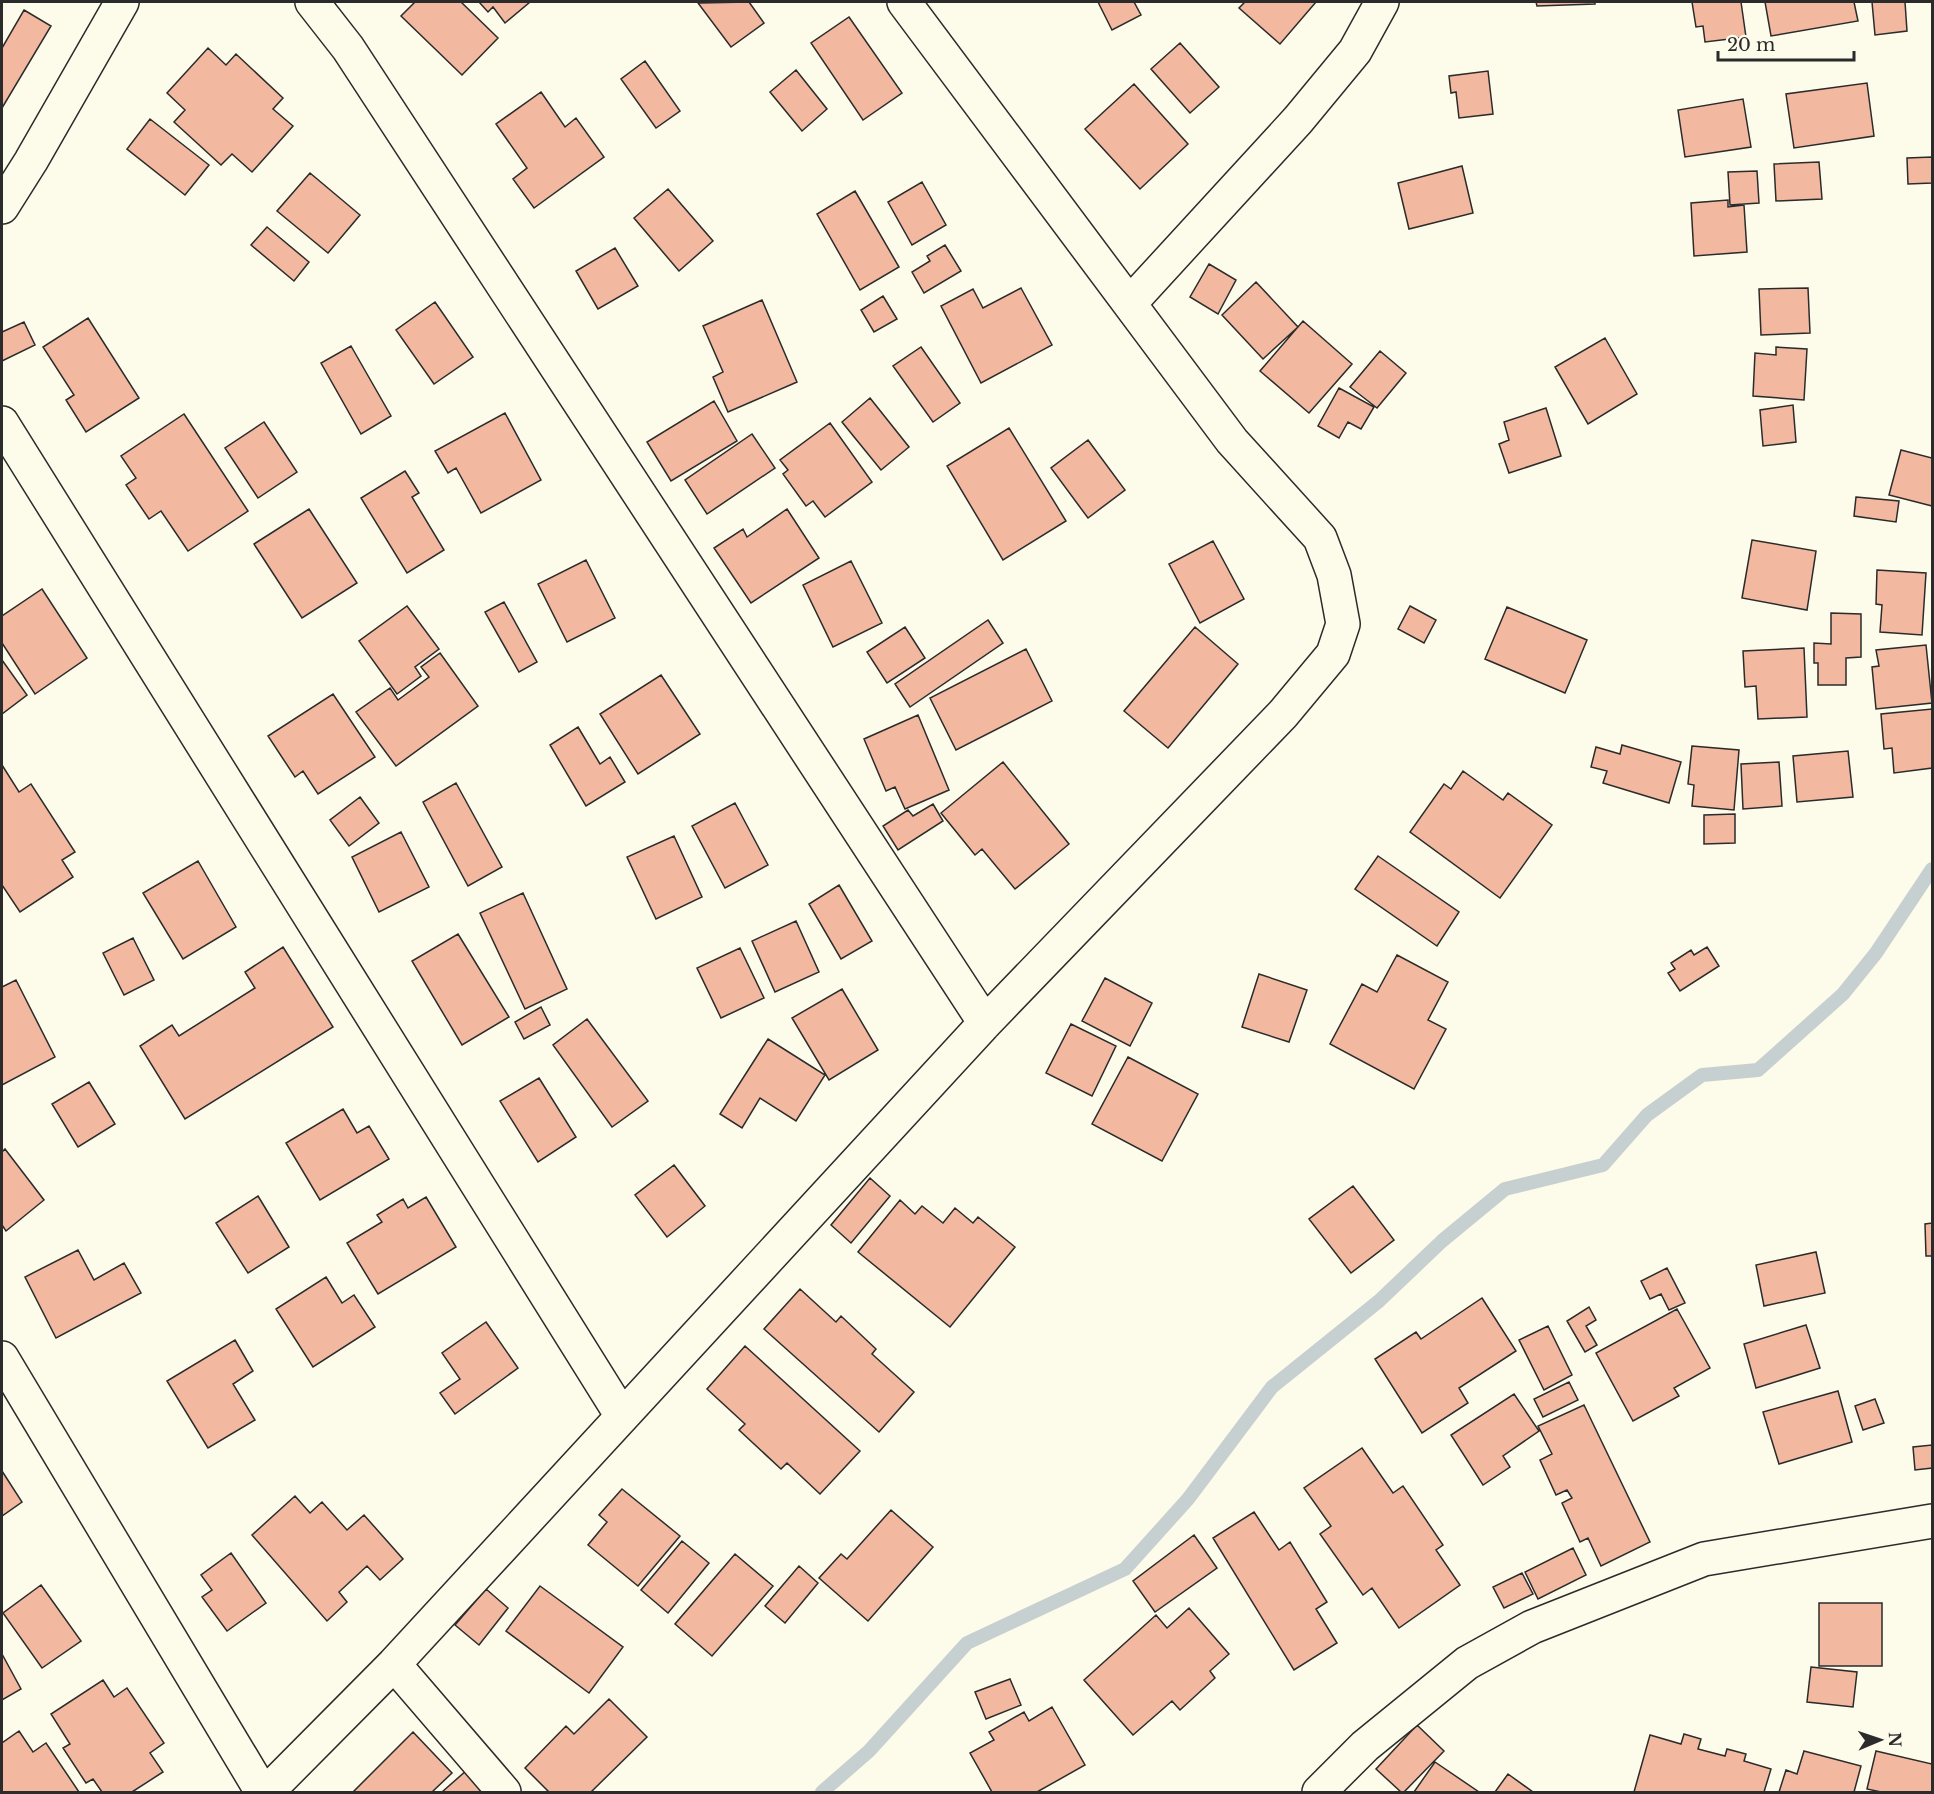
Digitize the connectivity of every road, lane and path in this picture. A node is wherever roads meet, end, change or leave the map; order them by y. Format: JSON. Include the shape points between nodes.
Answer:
{"nodes":[{"id":1,"x":122,"y":2,"type":"edge"},
{"id":2,"x":312,"y":2,"type":"edge"},
{"id":3,"x":904,"y":2,"type":"edge"},
{"id":4,"x":1382,"y":2,"type":"edge"},
{"id":5,"x":2,"y":207,"type":"edge"},
{"id":6,"x":1131,"y":303,"type":"junction"},
{"id":7,"x":2,"y":423,"type":"edge"},
{"id":8,"x":985,"y":1023,"type":"junction"},
{"id":9,"x":2,"y":1358,"type":"edge"},
{"id":10,"x":622,"y":1416,"type":"junction"},
{"id":11,"x":1932,"y":1521,"type":"edge"},
{"id":12,"x":393,"y":1664,"type":"junction"},
{"id":13,"x":262,"y":1792,"type":"edge"},
{"id":14,"x":267,"y":1792,"type":"edge"},
{"id":15,"x":504,"y":1792,"type":"edge"},
{"id":16,"x":1319,"y":1792,"type":"edge"}],
"edges":[{"from":1,"to":5,"type":"street"},
{"from":2,"to":8,"type":"street","via":[[361,68]]},
{"from":3,"to":6,"type":"street"},
{"from":4,"to":6,"type":"street","via":[[1355,51],[1298,120]]},
{"from":6,"to":8,"type":"street","via":[[1232,441],[1320,538],[1334,575],[1343,624],[1333,654],[1284,714]]},
{"from":7,"to":10,"type":"street"},
{"from":8,"to":10,"type":"street"},
{"from":9,"to":13,"type":"street"},
{"from":10,"to":12,"type":"street"},
{"from":11,"to":16,"type":"street","via":[[1704,1559],[1532,1627],[1467,1663],[1365,1746]]},
{"from":12,"to":14,"type":"street"},
{"from":12,"to":15,"type":"street"}]}
